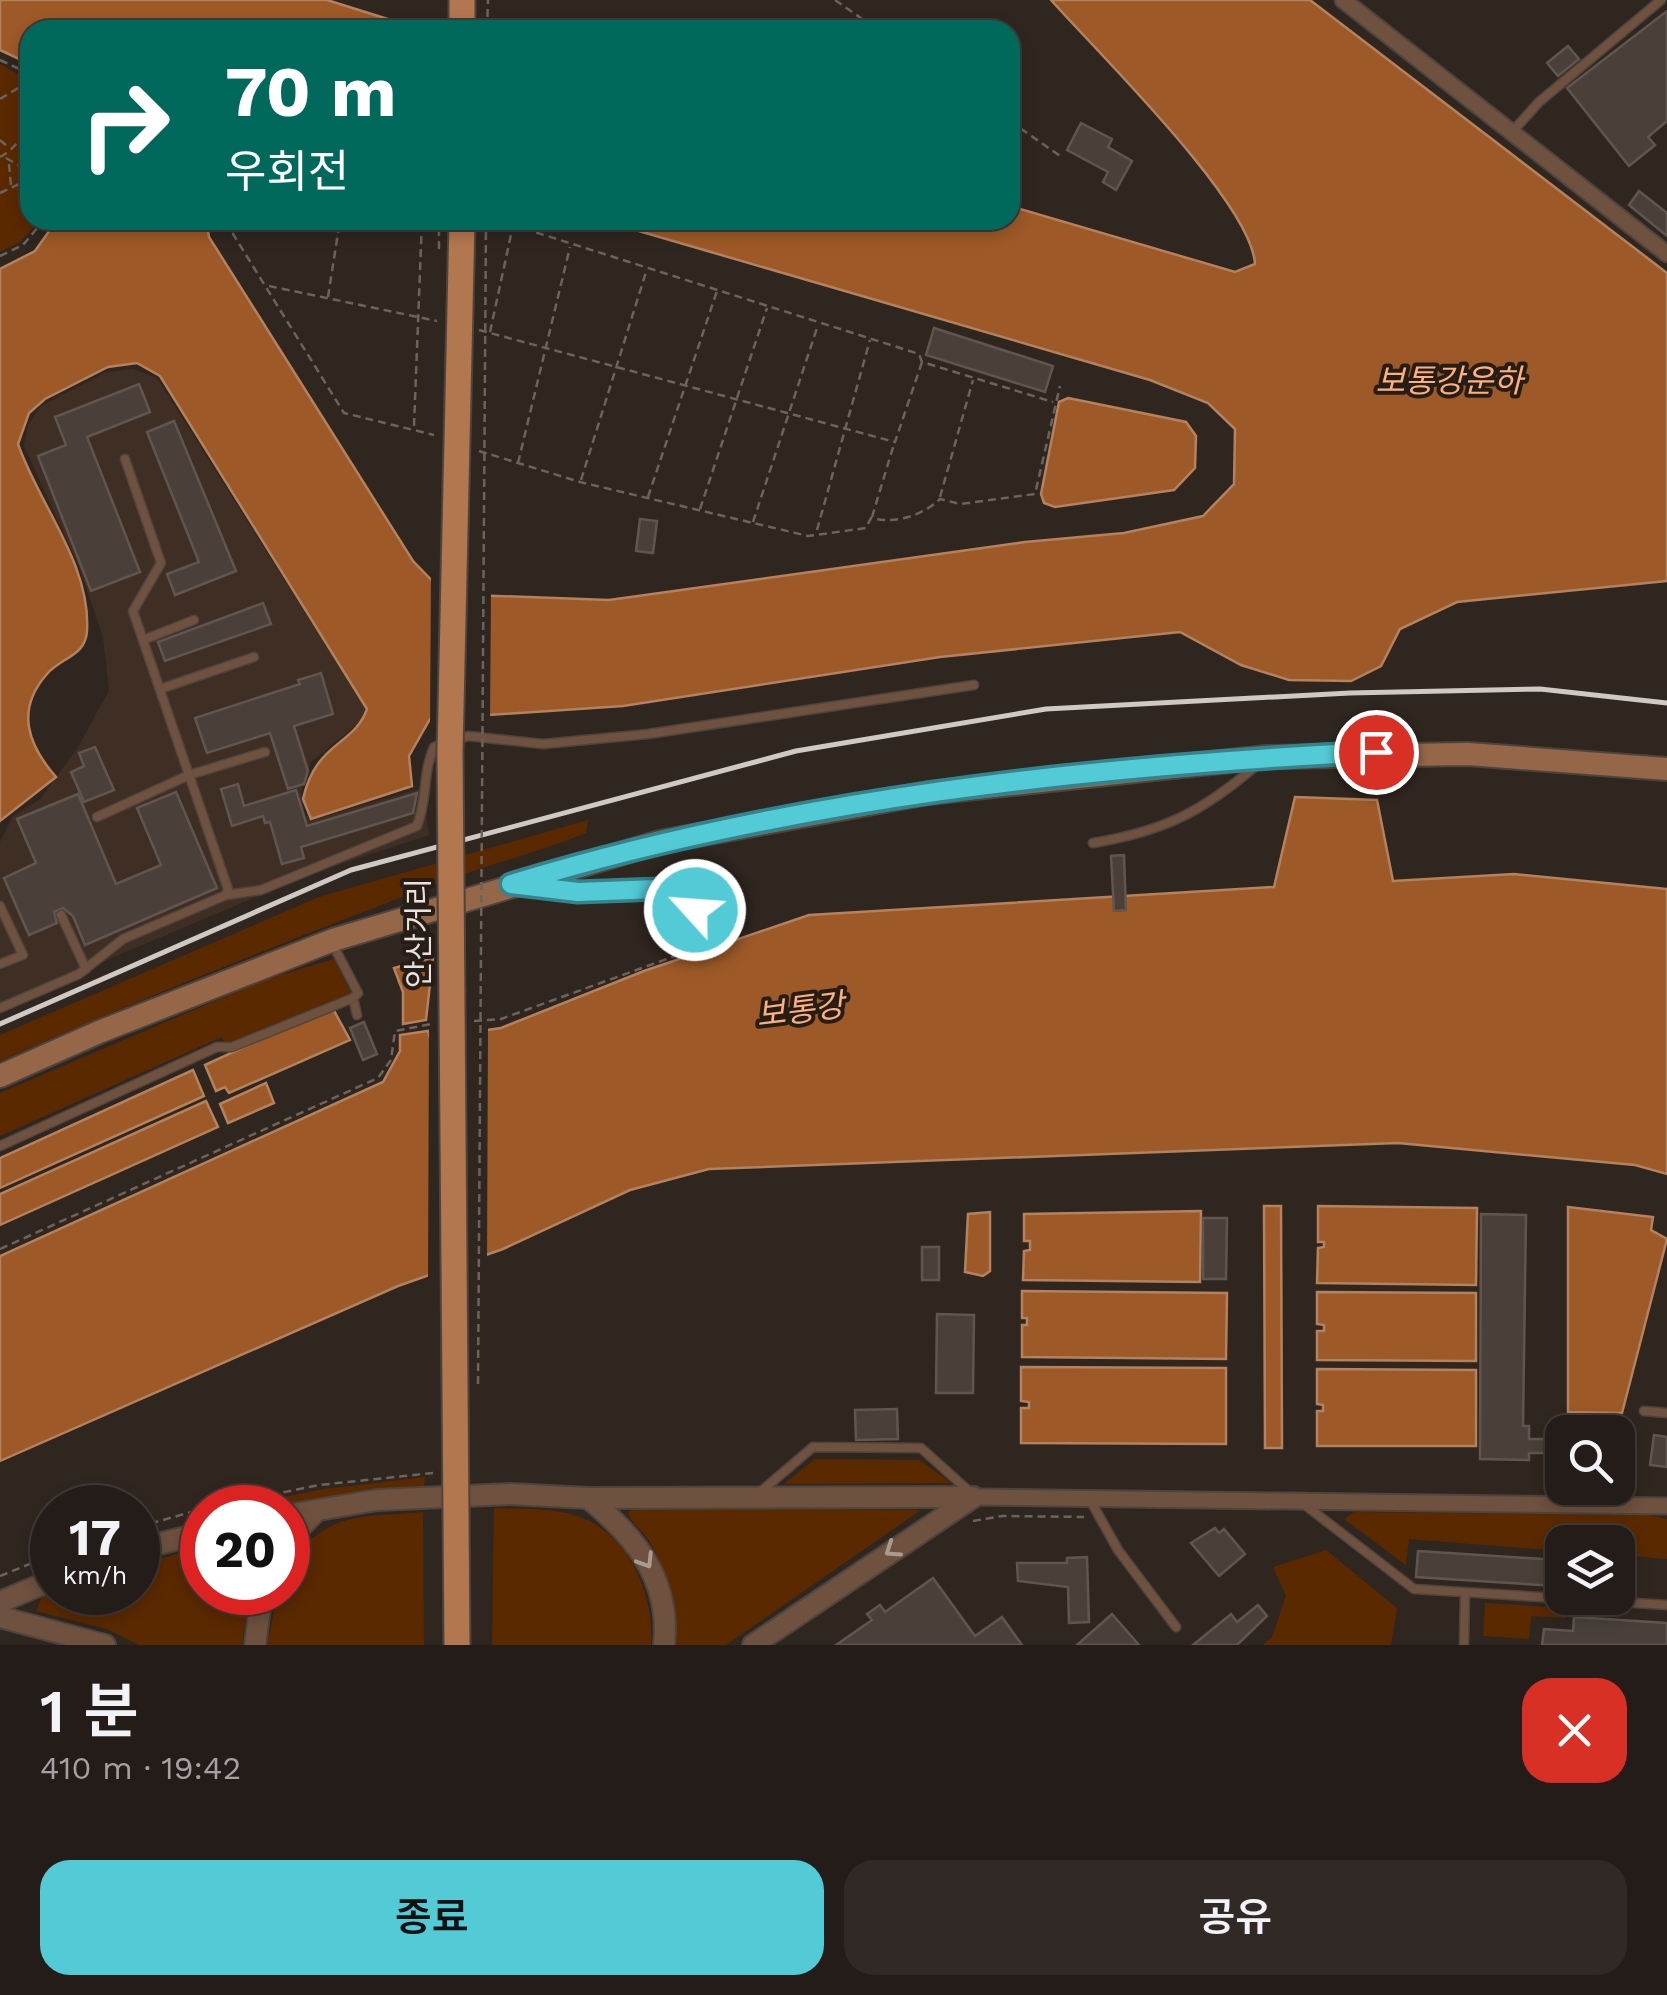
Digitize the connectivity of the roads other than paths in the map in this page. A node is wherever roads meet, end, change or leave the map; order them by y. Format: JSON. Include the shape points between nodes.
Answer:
{"nodes":[{"id":1,"x":1343,"y":0,"type":"edge"},
{"id":2,"x":1661,"y":0,"type":"edge"},
{"id":3,"x":1360,"y":5,"type":"edge"},
{"id":4,"x":1513,"y":131,"type":"junction"},
{"id":5,"x":462,"y":230,"type":"edge"},
{"id":6,"x":1667,"y":254,"type":"edge"},
{"id":7,"x":126,"y":459,"type":"dead end"},
{"id":8,"x":194,"y":620,"type":"dead end"},
{"id":9,"x":142,"y":640,"type":"junction"},
{"id":10,"x":254,"y":656,"type":"dead end"},
{"id":11,"x":974,"y":685,"type":"dead end"},
{"id":12,"x":160,"y":689,"type":"junction"},
{"id":13,"x":266,"y":752,"type":"dead end"},
{"id":14,"x":1267,"y":757,"type":"junction"},
{"id":15,"x":1667,"y":769,"type":"edge"},
{"id":16,"x":189,"y":776,"type":"junction"},
{"id":17,"x":97,"y":817,"type":"dead end"},
{"id":18,"x":1094,"y":843,"type":"dead end"},
{"id":19,"x":511,"y":884,"type":"junction"},
{"id":20,"x":226,"y":895,"type":"junction"},
{"id":21,"x":0,"y":906,"type":"edge"},
{"id":22,"x":695,"y":910,"type":"dead end"},
{"id":23,"x":62,"y":915,"type":"dead end"},
{"id":24,"x":332,"y":940,"type":"junction"},
{"id":25,"x":0,"y":964,"type":"edge"},
{"id":26,"x":86,"y":969,"type":"junction"},
{"id":27,"x":353,"y":998,"type":"junction"},
{"id":28,"x":0,"y":1008,"type":"edge"},
{"id":29,"x":358,"y":1015,"type":"dead end"},
{"id":30,"x":0,"y":1076,"type":"edge"},
{"id":31,"x":0,"y":1146,"type":"edge"},
{"id":32,"x":1644,"y":1411,"type":"dead end"},
{"id":33,"x":1667,"y":1413,"type":"edge"},
{"id":34,"x":757,"y":1496,"type":"junction"},
{"id":35,"x":973,"y":1497,"type":"junction"},
{"id":36,"x":588,"y":1498,"type":"junction"},
{"id":37,"x":1089,"y":1498,"type":"junction"},
{"id":38,"x":1299,"y":1501,"type":"junction"},
{"id":39,"x":1667,"y":1506,"type":"edge"},
{"id":40,"x":316,"y":1510,"type":"junction"},
{"id":41,"x":310,"y":1511,"type":"edge"},
{"id":42,"x":310,"y":1516,"type":"edge"},
{"id":43,"x":30,"y":1589,"type":"edge"},
{"id":44,"x":1465,"y":1593,"type":"junction"},
{"id":45,"x":0,"y":1602,"type":"edge"},
{"id":46,"x":1667,"y":1605,"type":"edge"},
{"id":47,"x":259,"y":1615,"type":"edge"},
{"id":48,"x":0,"y":1617,"type":"edge"},
{"id":49,"x":1176,"y":1628,"type":"dead end"},
{"id":50,"x":104,"y":1645,"type":"edge"},
{"id":51,"x":255,"y":1645,"type":"edge"},
{"id":52,"x":457,"y":1645,"type":"edge"},
{"id":53,"x":664,"y":1645,"type":"edge"},
{"id":54,"x":753,"y":1645,"type":"edge"},
{"id":55,"x":1464,"y":1645,"type":"edge"}],
"edges":[{"from":1,"to":3,"type":"street"},
{"from":2,"to":4,"type":"lane"},
{"from":3,"to":4,"type":"street"},
{"from":4,"to":6,"type":"street"},
{"from":5,"to":52,"type":"main road","name":"안산거리","bridge":true,"via":[[450,751]]},
{"from":7,"to":9,"type":"lane","via":[[160,563],[133,611]]},
{"from":8,"to":9,"type":"lane"},
{"from":9,"to":12,"type":"lane"},
{"from":10,"to":12,"type":"lane"},
{"from":11,"to":20,"type":"lane","via":[[561,743],[468,736],[434,748],[424,770],[427,800],[417,826],[261,890]]},
{"from":12,"to":16,"type":"lane"},
{"from":13,"to":16,"type":"lane"},
{"from":14,"to":15,"type":"main road","via":[[1468,754]]},
{"from":14,"to":18,"type":"lane","via":[[1222,795],[1148,834]]},
{"from":14,"to":19,"type":"main road","via":[[928,793],[660,842]]},
{"from":16,"to":17,"type":"lane"},
{"from":16,"to":20,"type":"lane"},
{"from":19,"to":22,"type":"lane","via":[[578,892],[658,889]]},
{"from":19,"to":24,"type":"main road"},
{"from":20,"to":26,"type":"lane","via":[[123,939]]},
{"from":21,"to":25,"type":"lane","via":[[23,955]]},
{"from":23,"to":26,"type":"lane"},
{"from":24,"to":27,"type":"lane","via":[[358,992]]},
{"from":24,"to":30,"type":"main road"},
{"from":26,"to":28,"type":"lane"},
{"from":27,"to":29,"type":"lane"},
{"from":27,"to":31,"type":"lane","via":[[232,1047],[216,1047]]},
{"from":32,"to":33,"type":"lane"},
{"from":34,"to":35,"type":"street"},
{"from":34,"to":35,"type":"lane","via":[[813,1447],[920,1448]]},
{"from":34,"to":36,"type":"street"},
{"from":35,"to":37,"type":"street"},
{"from":35,"to":54,"type":"street","one_way":true},
{"from":36,"to":40,"type":"street","via":[[416,1496]]},
{"from":36,"to":53,"type":"street","one_way":true,"via":[[623,1526],[654,1571],[666,1622]]},
{"from":37,"to":38,"type":"street"},
{"from":37,"to":49,"type":"lane"},
{"from":38,"to":39,"type":"street"},
{"from":38,"to":44,"type":"lane","via":[[1414,1589]]},
{"from":40,"to":41,"type":"street"},
{"from":40,"to":42,"type":"street"},
{"from":43,"to":45,"type":"street"},
{"from":44,"to":46,"type":"lane"},
{"from":44,"to":55,"type":"lane"},
{"from":47,"to":51,"type":"street"},
{"from":48,"to":50,"type":"street"}]}
